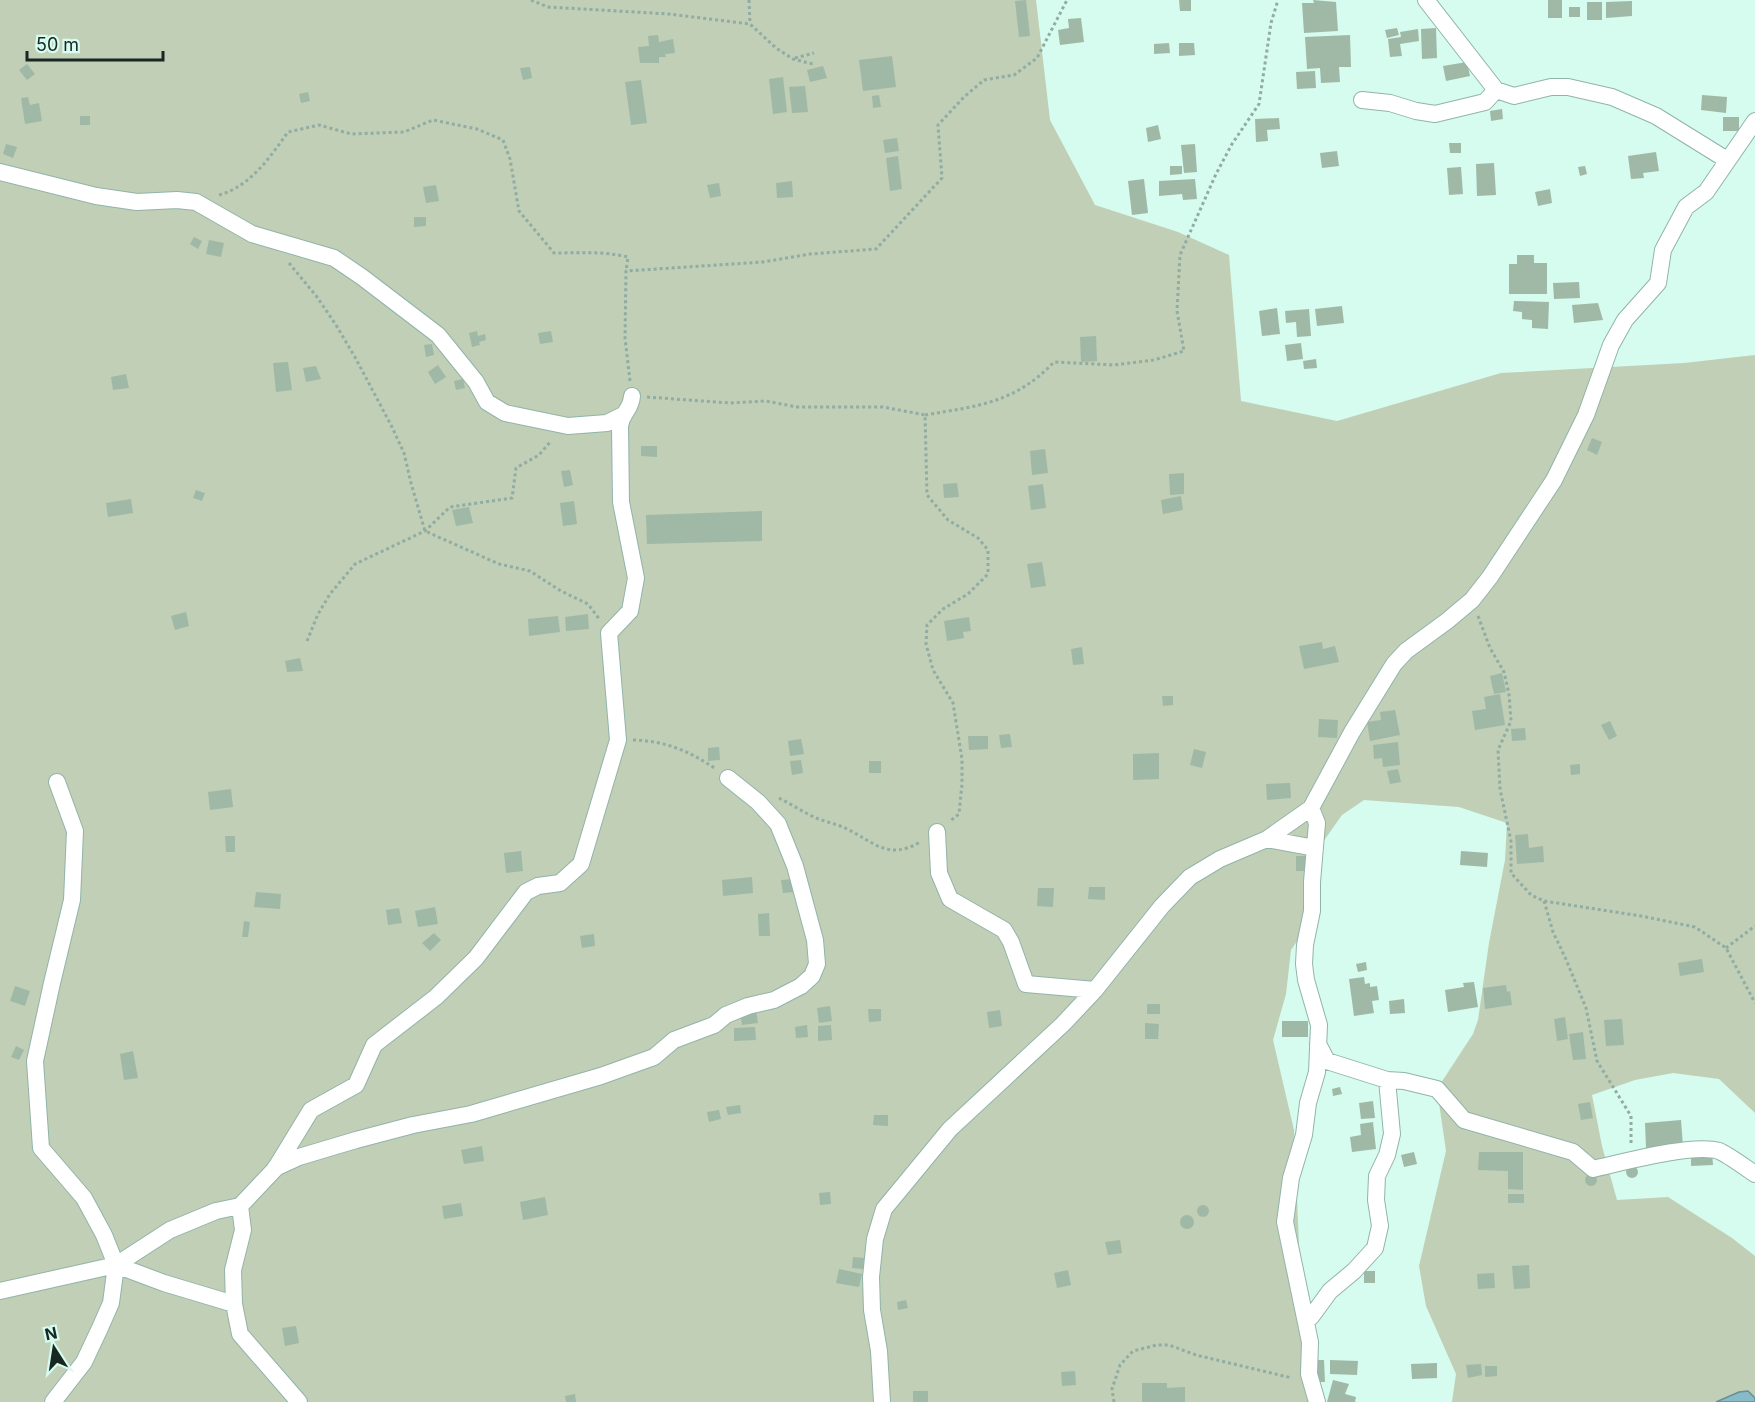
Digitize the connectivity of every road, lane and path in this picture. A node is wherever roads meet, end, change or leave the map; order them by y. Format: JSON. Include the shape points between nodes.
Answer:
{"nodes":[{"id":1,"x":531,"y":0,"type":"edge"},
{"id":2,"x":749,"y":0,"type":"edge"},
{"id":3,"x":1067,"y":0,"type":"edge"},
{"id":4,"x":1278,"y":0,"type":"edge"},
{"id":5,"x":1426,"y":0,"type":"edge"},
{"id":6,"x":750,"y":24,"type":"junction"},
{"id":7,"x":814,"y":53,"type":"dead end"},
{"id":8,"x":793,"y":58,"type":"junction"},
{"id":9,"x":813,"y":64,"type":"dead end"},
{"id":10,"x":1496,"y":90,"type":"junction"},
{"id":11,"x":1362,"y":100,"type":"dead end"},
{"id":12,"x":1755,"y":121,"type":"edge"},
{"id":13,"x":1727,"y":160,"type":"junction"},
{"id":14,"x":0,"y":172,"type":"edge"},
{"id":15,"x":196,"y":202,"type":"junction"},
{"id":16,"x":286,"y":260,"type":"dead end"},
{"id":17,"x":626,"y":271,"type":"junction"},
{"id":18,"x":632,"y":396,"type":"junction"},
{"id":19,"x":925,"y":415,"type":"junction"},
{"id":20,"x":621,"y":416,"type":"junction"},
{"id":21,"x":551,"y":440,"type":"dead end"},
{"id":22,"x":425,"y":531,"type":"junction"},
{"id":23,"x":1472,"y":600,"type":"junction"},
{"id":24,"x":609,"y":633,"type":"junction"},
{"id":25,"x":307,"y":641,"type":"dead end"},
{"id":26,"x":618,"y":740,"type":"junction"},
{"id":27,"x":728,"y":778,"type":"joint"},
{"id":28,"x":57,"y":782,"type":"dead end"},
{"id":29,"x":776,"y":796,"type":"dead end"},
{"id":30,"x":1311,"y":808,"type":"junction"},
{"id":31,"x":937,"y":832,"type":"junction"},
{"id":32,"x":1267,"y":839,"type":"junction"},
{"id":33,"x":1315,"y":848,"type":"junction"},
{"id":34,"x":1544,"y":901,"type":"junction"},
{"id":35,"x":1755,"y":926,"type":"edge"},
{"id":36,"x":1726,"y":948,"type":"junction"},
{"id":37,"x":1095,"y":990,"type":"junction"},
{"id":38,"x":1755,"y":1004,"type":"edge"},
{"id":39,"x":1318,"y":1044,"type":"junction"},
{"id":40,"x":1387,"y":1080,"type":"junction"},
{"id":41,"x":1630,"y":1161,"type":"junction"},
{"id":42,"x":275,"y":1169,"type":"junction"},
{"id":43,"x":1755,"y":1174,"type":"edge"},
{"id":44,"x":240,"y":1206,"type":"junction"},
{"id":45,"x":116,"y":1265,"type":"junction"},
{"id":46,"x":0,"y":1291,"type":"edge"},
{"id":47,"x":234,"y":1304,"type":"junction"},
{"id":48,"x":1311,"y":1317,"type":"dead end"},
{"id":49,"x":1311,"y":1383,"type":"junction"},
{"id":50,"x":53,"y":1402,"type":"edge"},
{"id":51,"x":299,"y":1402,"type":"edge"},
{"id":52,"x":882,"y":1402,"type":"edge"},
{"id":53,"x":1114,"y":1402,"type":"edge"},
{"id":54,"x":1317,"y":1402,"type":"edge"}],
"edges":[{"from":1,"to":6,"type":"path","via":[[548,7],[669,14]]},
{"from":2,"to":6,"type":"path"},
{"from":3,"to":17,"type":"path","via":[[1037,58],[1014,75],[984,80],[938,125],[942,178],[876,249],[763,262]]},
{"from":4,"to":19,"type":"path","via":[[1259,104],[1216,174],[1180,255],[1178,311],[1184,351],[1114,365],[1054,362],[1039,378],[1006,398]]},
{"from":5,"to":10,"type":"street"},
{"from":6,"to":8,"type":"path"},
{"from":7,"to":8,"type":"path"},
{"from":8,"to":9,"type":"path"},
{"from":10,"to":11,"type":"street","via":[[1485,102],[1435,114]]},
{"from":10,"to":13,"type":"street","via":[[1514,96],[1568,87],[1612,97],[1656,116]]},
{"from":12,"to":13,"type":"street"},
{"from":13,"to":23,"type":"street","via":[[1706,192],[1686,207],[1663,250],[1658,283],[1625,320],[1611,345],[1586,415],[1554,480]]},
{"from":14,"to":15,"type":"street","via":[[137,202]]},
{"from":15,"to":17,"type":"path","via":[[231,192],[265,165],[288,132],[319,125],[351,134],[404,132],[433,120],[477,129],[503,140],[519,211],[554,253],[604,252],[628,257]]},
{"from":15,"to":20,"type":"street","via":[[252,234],[334,258],[362,277],[438,334],[487,402],[505,413],[568,426],[607,423]]},
{"from":16,"to":22,"type":"path","via":[[336,325],[392,427],[404,453]]},
{"from":17,"to":18,"type":"path","via":[[625,338]]},
{"from":18,"to":19,"type":"path","via":[[730,403],[766,401],[797,407],[883,407]]},
{"from":18,"to":20,"type":"street","via":[[630,408]]},
{"from":19,"to":31,"type":"path","via":[[927,495],[948,520],[978,538],[988,550],[988,574],[927,625],[926,644],[933,670],[953,704],[962,759],[959,814]]},
{"from":20,"to":24,"type":"street","via":[[621,502],[636,578],[630,611]]},
{"from":21,"to":22,"type":"path","via":[[539,455],[516,468],[512,498],[450,507]]},
{"from":22,"to":24,"type":"path","via":[[499,564],[530,571],[588,604]]},
{"from":22,"to":25,"type":"path","via":[[355,564],[330,594]]},
{"from":23,"to":30,"type":"street","via":[[1394,664]]},
{"from":23,"to":34,"type":"path","via":[[1490,648],[1504,672],[1509,694],[1511,721],[1498,750],[1500,789],[1511,840],[1511,873],[1531,895]]},
{"from":24,"to":26,"type":"street"},
{"from":26,"to":27,"type":"path","via":[[656,741],[695,754]]},
{"from":26,"to":42,"type":"street","via":[[581,864],[560,883],[526,892],[476,958],[436,997],[374,1045],[356,1085],[311,1110]]},
{"from":27,"to":42,"type":"street","via":[[778,824],[795,866],[815,940],[817,964],[812,976],[801,986],[774,1000],[726,1015],[714,1025],[674,1041],[654,1057],[602,1076],[471,1114],[356,1140],[299,1157]]},
{"from":28,"to":45,"type":"street","via":[[75,831],[72,900],[35,1061],[40,1148],[84,1198]]},
{"from":29,"to":31,"type":"path","via":[[817,818],[847,828],[871,844],[891,850],[909,848]]},
{"from":30,"to":32,"type":"street"},
{"from":30,"to":33,"type":"street","via":[[1317,823]]},
{"from":31,"to":37,"type":"street","via":[[939,873],[950,900],[1004,930],[1026,984]]},
{"from":32,"to":33,"type":"street"},
{"from":32,"to":37,"type":"street","via":[[1190,877]]},
{"from":33,"to":39,"type":"street","via":[[1304,964],[1319,1026]]},
{"from":34,"to":36,"type":"path","via":[[1695,927]]},
{"from":34,"to":41,"type":"path","via":[[1586,1008],[1597,1061],[1631,1116]]},
{"from":35,"to":36,"type":"path"},
{"from":36,"to":38,"type":"path"},
{"from":37,"to":52,"type":"street","via":[[950,1129],[884,1209],[875,1239],[871,1277]]},
{"from":39,"to":40,"type":"street","via":[[1327,1061]]},
{"from":39,"to":49,"type":"street","via":[[1317,1072],[1285,1222],[1310,1342]]},
{"from":40,"to":41,"type":"street","via":[[1437,1089],[1464,1120],[1573,1152],[1593,1169]]},
{"from":40,"to":48,"type":"street","via":[[1392,1134],[1377,1176],[1380,1226],[1375,1248],[1330,1291]]},
{"from":41,"to":43,"type":"street","via":[[1697,1149],[1719,1151]]},
{"from":42,"to":44,"type":"street"},
{"from":44,"to":45,"type":"street","via":[[216,1211],[170,1230]]},
{"from":44,"to":47,"type":"street","via":[[243,1230],[233,1270]]},
{"from":45,"to":46,"type":"street"},
{"from":45,"to":47,"type":"street"},
{"from":45,"to":50,"type":"street","via":[[111,1303],[100,1328],[84,1362]]},
{"from":47,"to":51,"type":"street","via":[[240,1334]]},
{"from":49,"to":53,"type":"path","via":[[1169,1345],[1156,1345],[1133,1351],[1120,1365],[1112,1389]]},
{"from":49,"to":54,"type":"street"}]}
